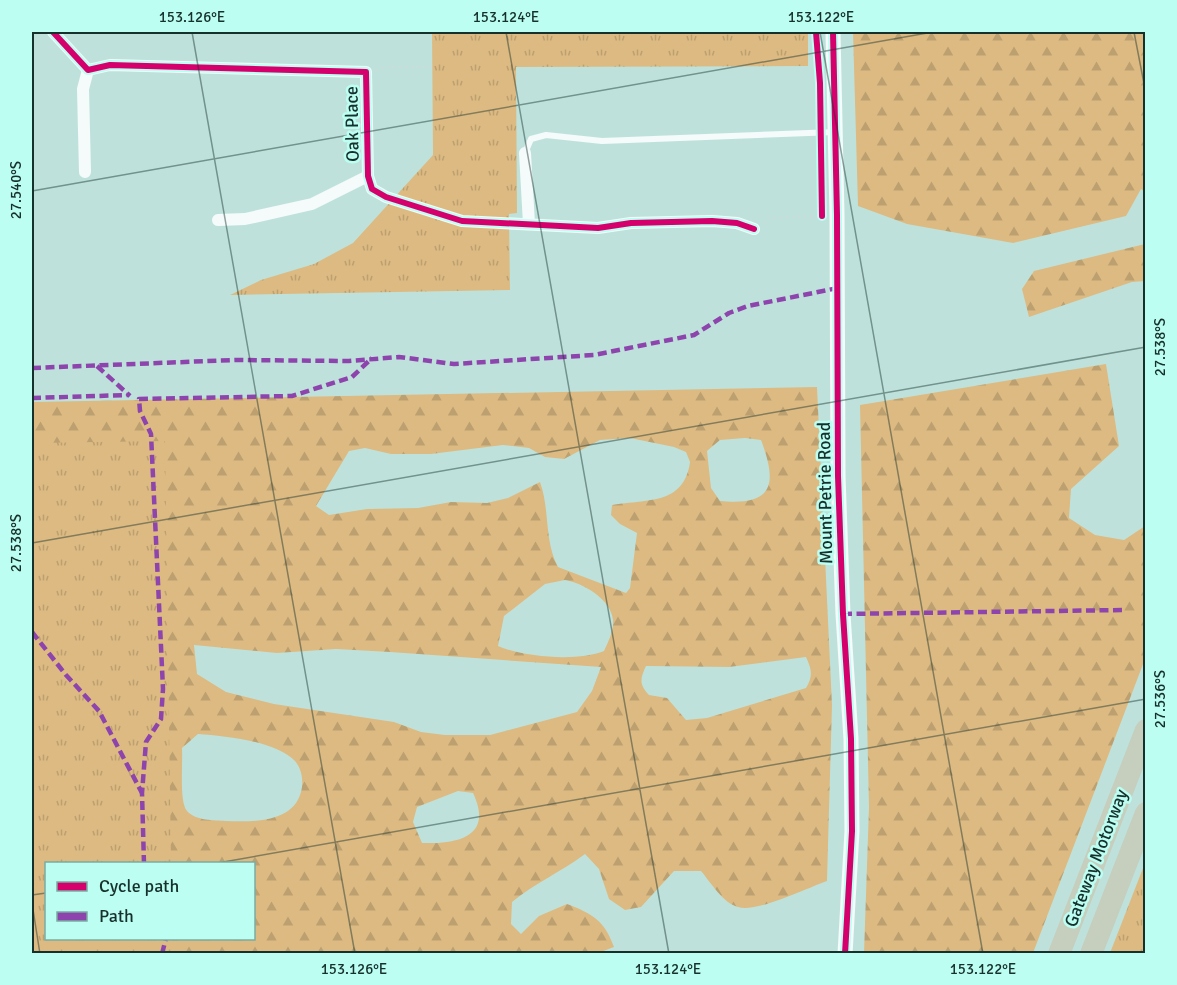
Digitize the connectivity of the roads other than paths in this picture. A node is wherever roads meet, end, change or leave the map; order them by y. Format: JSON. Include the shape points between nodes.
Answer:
{"nodes":[{"id":1,"x":53,"y":32,"type":"edge"},
{"id":2,"x":833,"y":32,"type":"edge"},
{"id":3,"x":88,"y":70,"type":"junction"},
{"id":4,"x":835,"y":132,"type":"junction"},
{"id":5,"x":525,"y":153,"type":"joint"},
{"id":6,"x":85,"y":172,"type":"dead end"},
{"id":7,"x":368,"y":176,"type":"junction"},
{"id":8,"x":218,"y":220,"type":"dead end"},
{"id":9,"x":529,"y":224,"type":"junction"},
{"id":10,"x":754,"y":229,"type":"road end"},
{"id":11,"x":1146,"y":730,"type":"edge"},
{"id":12,"x":1146,"y":813,"type":"edge"},
{"id":13,"x":845,"y":954,"type":"edge"},
{"id":14,"x":1059,"y":954,"type":"edge"},
{"id":15,"x":1091,"y":954,"type":"edge"}],
"edges":[{"from":1,"to":3,"type":"street"},
{"from":2,"to":4,"type":"street","name":"Mount Petrie Road"},
{"from":3,"to":6,"type":"street","via":[[83,89]]},
{"from":3,"to":7,"type":"street","name":"Oak Place","via":[[132,65],[366,72]]},
{"from":4,"to":5,"type":"lane","via":[[602,141],[546,135],[531,139]]},
{"from":4,"to":13,"type":"street","name":"Mount Petrie Road","via":[[830,215],[843,614],[852,762]]},
{"from":5,"to":9,"type":"street"},
{"from":7,"to":8,"type":"street","via":[[312,204],[245,219]]},
{"from":7,"to":9,"type":"street","name":"Oak Place","via":[[372,189],[386,197],[431,212],[479,223]]},
{"from":9,"to":10,"type":"street","name":"Oak Place","via":[[598,228],[712,221]]},
{"from":11,"to":14,"type":"highway","name":"Gateway Motorway"},
{"from":12,"to":15,"type":"highway","name":"Gateway Motorway"}]}
